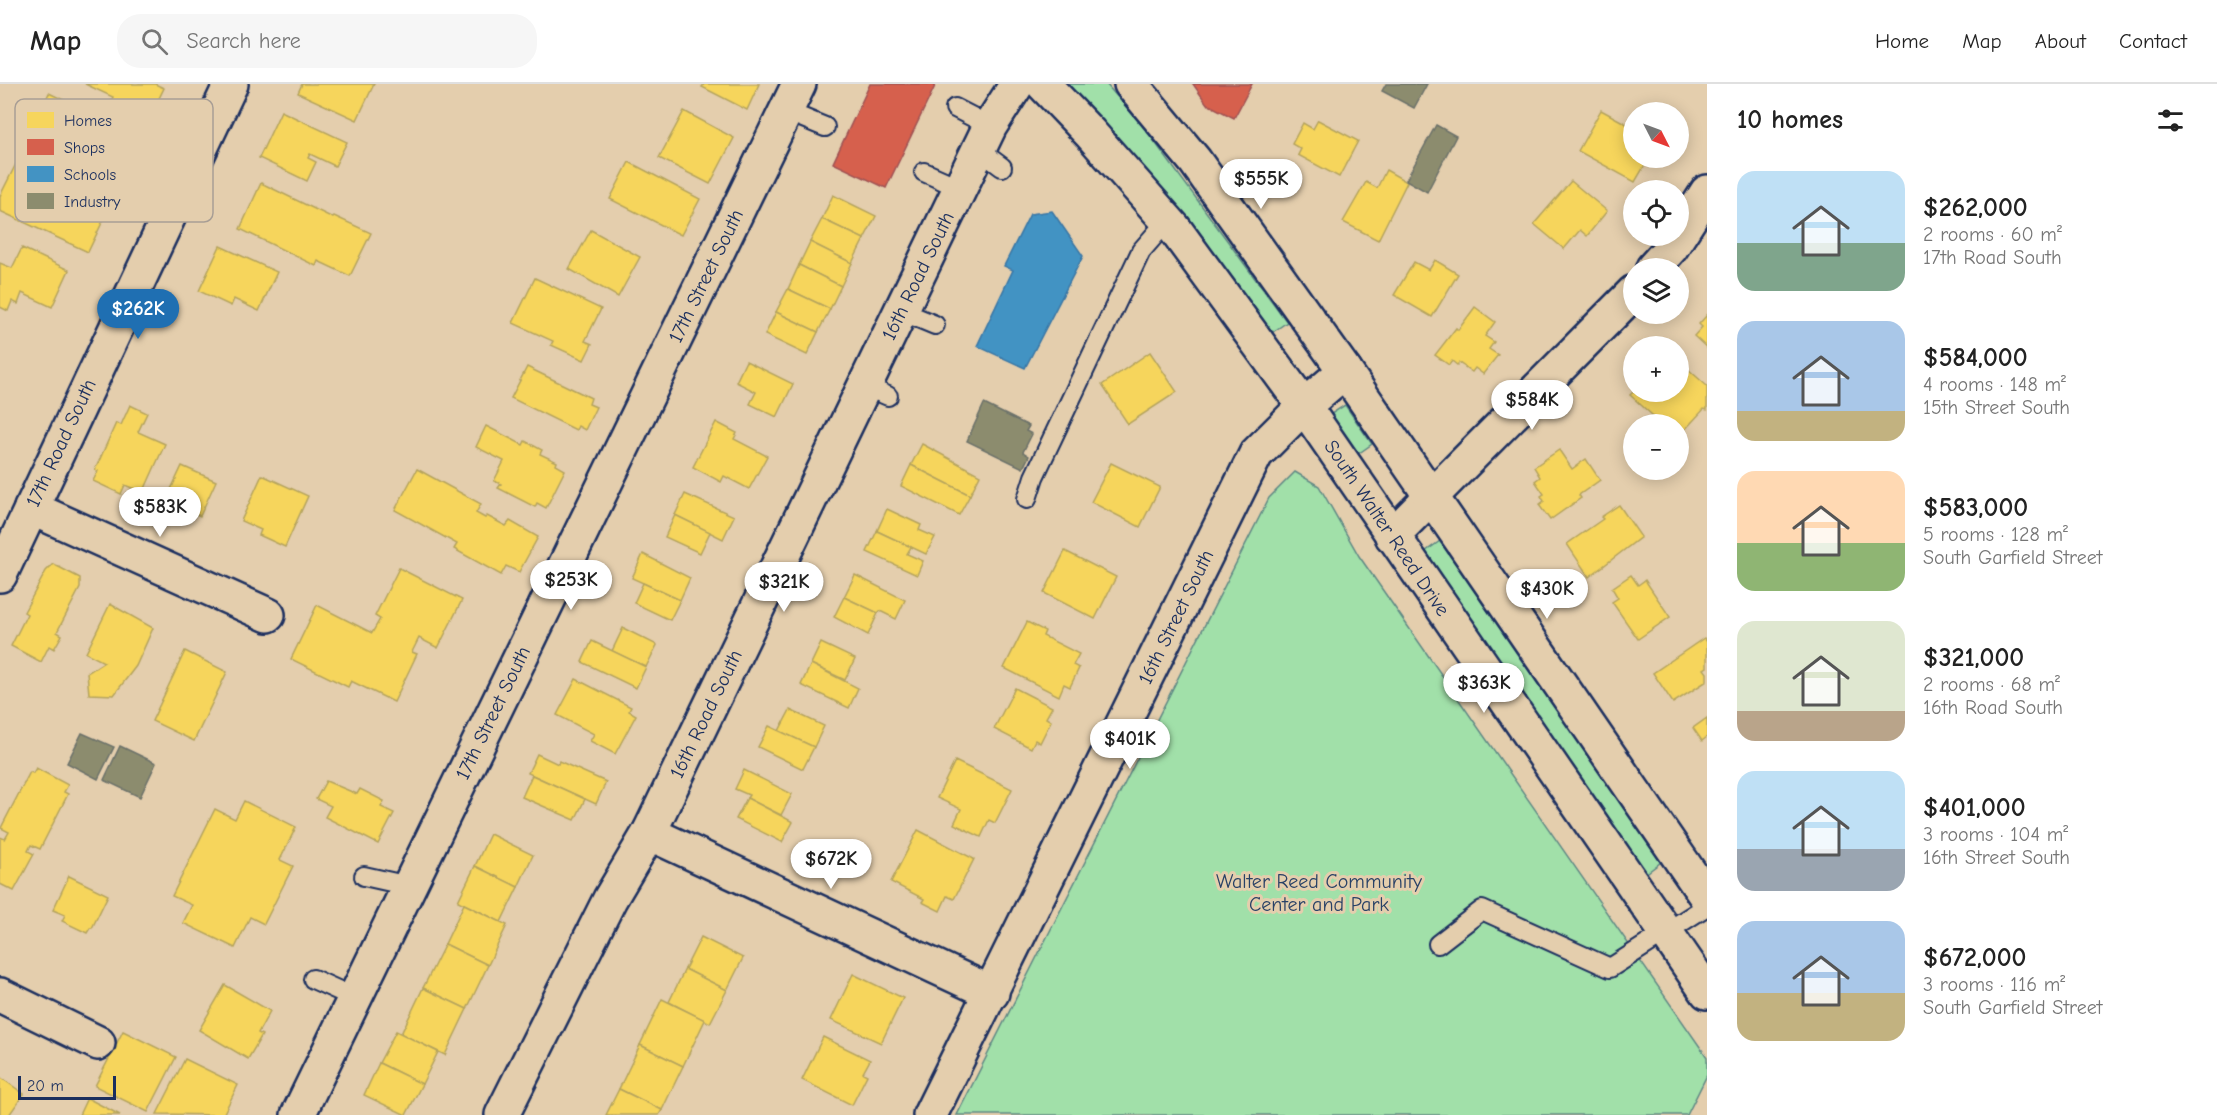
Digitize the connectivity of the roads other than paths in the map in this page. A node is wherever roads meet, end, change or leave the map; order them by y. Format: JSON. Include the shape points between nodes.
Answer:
{"nodes":[{"id":1,"x":231,"y":84,"type":"edge"},
{"id":2,"x":1017,"y":84,"type":"edge"},
{"id":3,"x":1043,"y":84,"type":"edge"},
{"id":4,"x":1131,"y":84,"type":"edge"},
{"id":5,"x":792,"y":98,"type":"edge"},
{"id":6,"x":955,"y":108,"type":"dead end"},
{"id":7,"x":213,"y":122,"type":"edge"},
{"id":8,"x":825,"y":127,"type":"dead end"},
{"id":9,"x":990,"y":147,"type":"junction"},
{"id":10,"x":924,"y":172,"type":"dead end"},
{"id":11,"x":960,"y":188,"type":"junction"},
{"id":12,"x":1707,"y":192,"type":"edge"},
{"id":13,"x":1167,"y":221,"type":"junction"},
{"id":14,"x":166,"y":222,"type":"edge"},
{"id":15,"x":1662,"y":258,"type":"edge"},
{"id":16,"x":1623,"y":303,"type":"edge"},
{"id":17,"x":901,"y":311,"type":"junction"},
{"id":18,"x":935,"y":325,"type":"dead end"},
{"id":19,"x":1345,"y":371,"type":"junction"},
{"id":20,"x":1304,"y":406,"type":"junction"},
{"id":21,"x":1432,"y":496,"type":"junction"},
{"id":22,"x":1027,"y":499,"type":"dead end"},
{"id":23,"x":31,"y":508,"type":"junction"},
{"id":24,"x":1392,"y":536,"type":"junction"},
{"id":25,"x":0,"y":575,"type":"edge"},
{"id":26,"x":268,"y":615,"type":"dead end"},
{"id":27,"x":649,"y":833,"type":"junction"},
{"id":28,"x":364,"y":876,"type":"dead end"},
{"id":29,"x":409,"y":886,"type":"junction"},
{"id":30,"x":1707,"y":898,"type":"edge"},
{"id":31,"x":1707,"y":906,"type":"edge"},
{"id":32,"x":1666,"y":932,"type":"junction"},
{"id":33,"x":1438,"y":944,"type":"dead end"},
{"id":34,"x":313,"y":979,"type":"dead end"},
{"id":35,"x":1707,"y":992,"type":"edge"},
{"id":36,"x":992,"y":993,"type":"junction"},
{"id":37,"x":0,"y":995,"type":"edge"},
{"id":38,"x":354,"y":998,"type":"junction"},
{"id":39,"x":98,"y":1043,"type":"dead end"},
{"id":40,"x":298,"y":1115,"type":"edge"},
{"id":41,"x":502,"y":1115,"type":"edge"},
{"id":42,"x":930,"y":1115,"type":"edge"}],
"edges":[{"from":1,"to":7,"type":"street","name":"17th Road South"},
{"from":2,"to":9,"type":"street","name":"16th Road South"},
{"from":3,"to":13,"type":"street","name":"South Walter Reed Drive"},
{"from":4,"to":19,"type":"street","via":[[1195,161]]},
{"from":5,"to":8,"type":"lane"},
{"from":5,"to":29,"type":"street","name":"17th Street South"},
{"from":6,"to":9,"type":"lane"},
{"from":9,"to":11,"type":"street","name":"16th Road South"},
{"from":10,"to":11,"type":"lane"},
{"from":11,"to":17,"type":"street","name":"16th Road South"},
{"from":12,"to":15,"type":"street"},
{"from":13,"to":20,"type":"street","name":"South Walter Reed Drive"},
{"from":13,"to":22,"type":"lane","via":[[1141,251]]},
{"from":14,"to":23,"type":"street","name":"17th Road South"},
{"from":16,"to":21,"type":"street"},
{"from":17,"to":18,"type":"lane"},
{"from":17,"to":27,"type":"street","name":"16th Road South","via":[[876,391]]},
{"from":19,"to":20,"type":"street","name":"16th Street South"},
{"from":19,"to":21,"type":"street"},
{"from":20,"to":24,"type":"street","name":"South Walter Reed Drive"},
{"from":20,"to":36,"type":"street","name":"16th Street South","via":[[1256,454]]},
{"from":21,"to":24,"type":"street"},
{"from":21,"to":30,"type":"street"},
{"from":23,"to":25,"type":"street","name":"17th Road South"},
{"from":23,"to":26,"type":"street"},
{"from":24,"to":32,"type":"street","name":"South Walter Reed Drive"},
{"from":27,"to":36,"type":"street"},
{"from":27,"to":41,"type":"street","name":"16th Road South","via":[[610,899]]},
{"from":28,"to":29,"type":"lane"},
{"from":29,"to":38,"type":"street","name":"17th Street South"},
{"from":31,"to":32,"type":"lane"},
{"from":32,"to":33,"type":"lane","via":[[1610,968],[1482,910]]},
{"from":32,"to":35,"type":"street","name":"South Walter Reed Drive"},
{"from":34,"to":38,"type":"lane"},
{"from":36,"to":42,"type":"street","name":"16th Street South"},
{"from":37,"to":39,"type":"street"},
{"from":38,"to":40,"type":"street","name":"17th Street South"}]}
